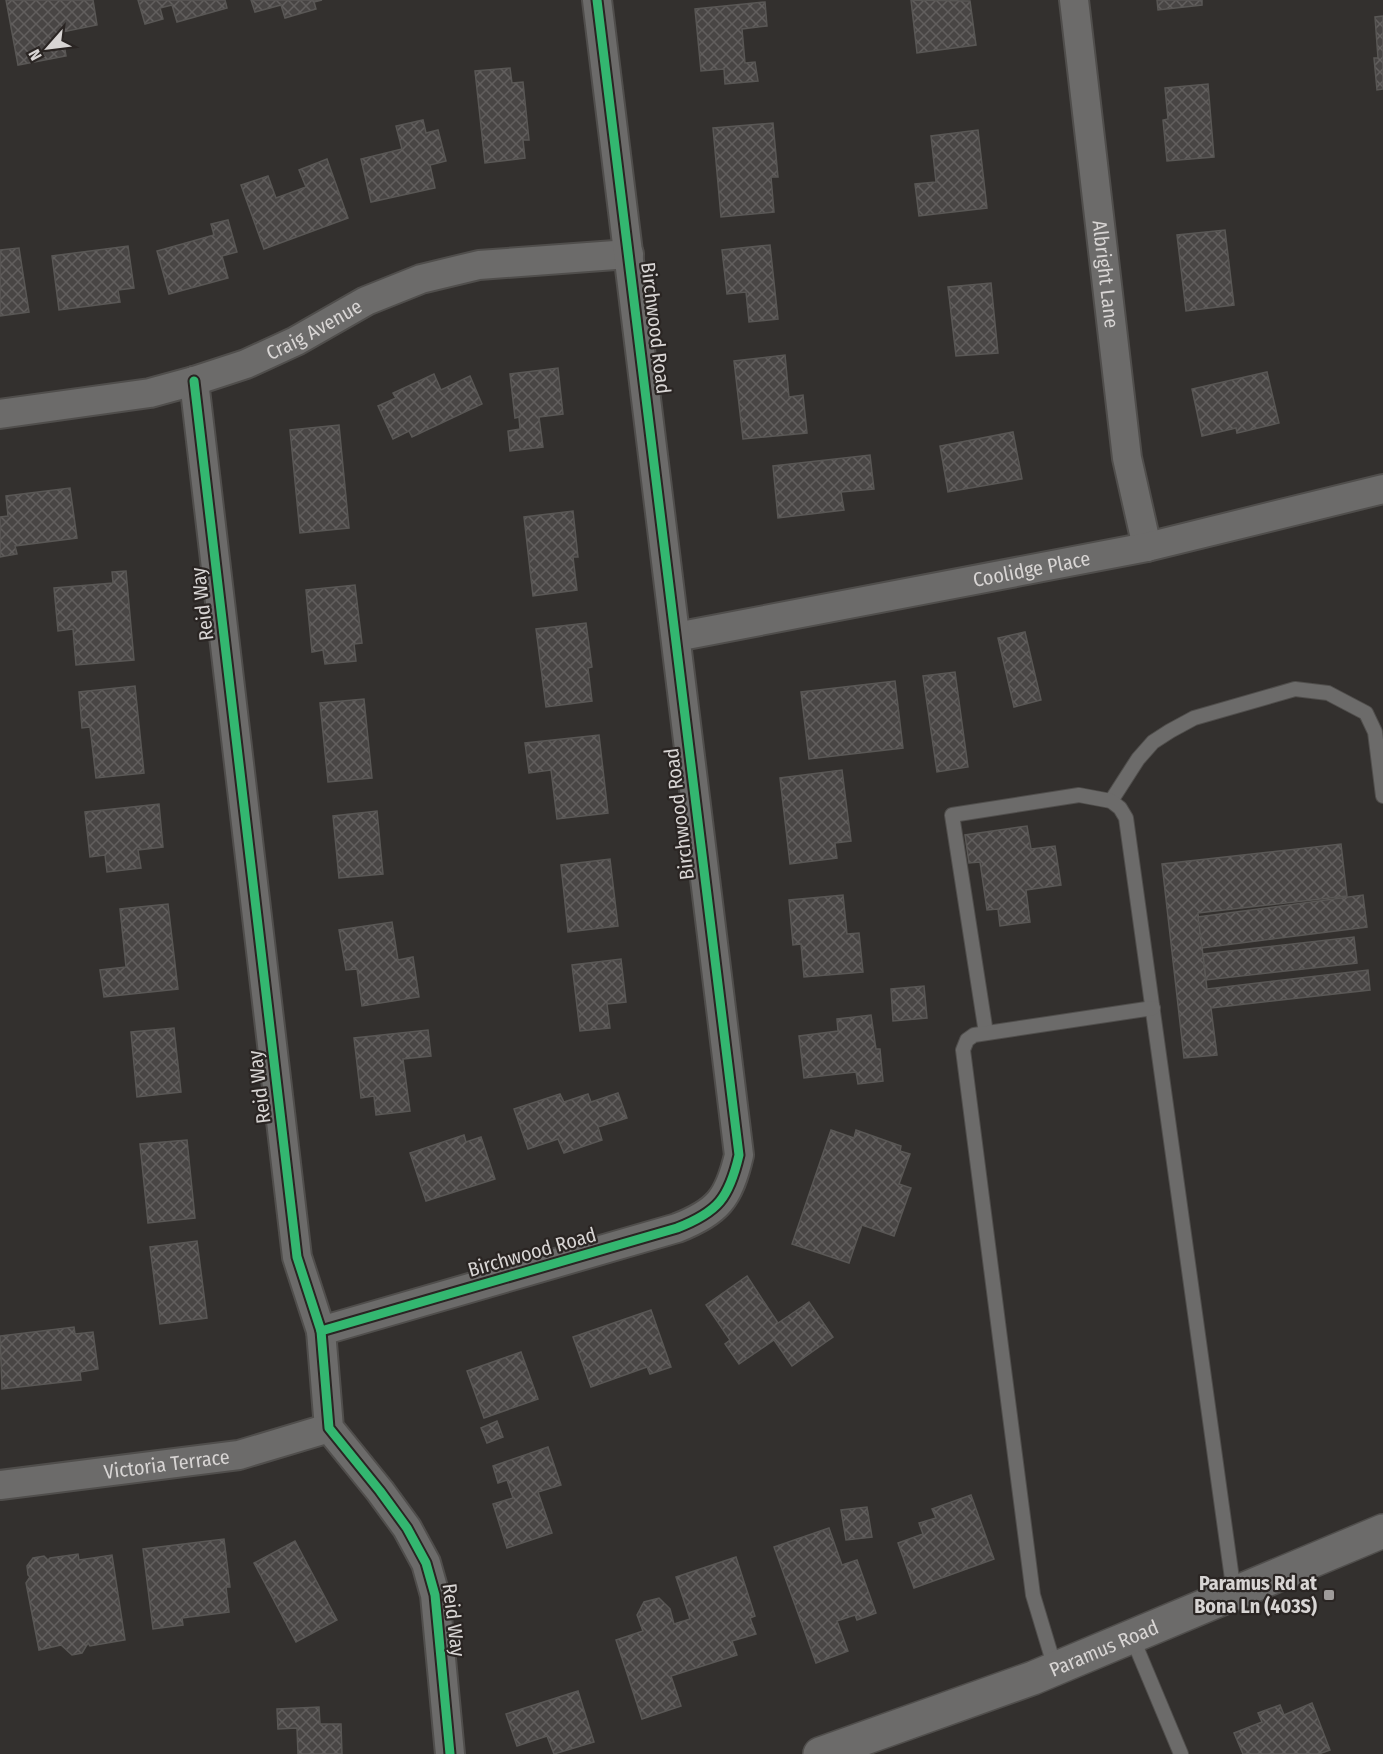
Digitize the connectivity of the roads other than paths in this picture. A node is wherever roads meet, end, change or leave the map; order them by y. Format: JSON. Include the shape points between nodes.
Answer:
{"nodes":[{"id":1,"x":597,"y":0,"type":"edge"},
{"id":2,"x":1074,"y":0,"type":"edge"},
{"id":3,"x":629,"y":254,"type":"junction"},
{"id":4,"x":194,"y":381,"type":"junction"},
{"id":5,"x":0,"y":414,"type":"edge"},
{"id":6,"x":1383,"y":489,"type":"edge"},
{"id":7,"x":1147,"y":547,"type":"junction"},
{"id":8,"x":676,"y":637,"type":"junction"},
{"id":9,"x":1383,"y":796,"type":"edge"},
{"id":10,"x":1111,"y":801,"type":"junction"},
{"id":11,"x":1153,"y":1008,"type":"junction"},
{"id":12,"x":986,"y":1033,"type":"junction"},
{"id":13,"x":321,"y":1331,"type":"junction"},
{"id":14,"x":329,"y":1428,"type":"junction"},
{"id":15,"x":0,"y":1485,"type":"edge"},
{"id":16,"x":1383,"y":1531,"type":"edge"},
{"id":17,"x":1234,"y":1593,"type":"junction"},
{"id":18,"x":1132,"y":1636,"type":"junction"},
{"id":19,"x":1055,"y":1668,"type":"junction"},
{"id":20,"x":450,"y":1754,"type":"edge"},
{"id":21,"x":820,"y":1754,"type":"edge"},
{"id":22,"x":1181,"y":1754,"type":"edge"}],
"edges":[{"from":1,"to":3,"type":"street","name":"Birchwood Road"},
{"from":2,"to":7,"type":"street","name":"Albright Lane","via":[[1127,458]]},
{"from":3,"to":4,"type":"street","name":"Craig Avenue","via":[[479,265],[422,279],[366,301],[246,364]]},
{"from":3,"to":8,"type":"street","name":"Birchwood Road"},
{"from":4,"to":5,"type":"street","name":"Craig Avenue","via":[[150,393]]},
{"from":4,"to":13,"type":"street","name":"Reid Way","via":[[297,1257]]},
{"from":6,"to":7,"type":"street","name":"Coolidge Place"},
{"from":7,"to":8,"type":"street","name":"Coolidge Place"},
{"from":8,"to":13,"type":"street","name":"Birchwood Road","via":[[739,1155],[733,1182],[720,1203],[699,1220],[677,1228]]},
{"from":9,"to":10,"type":"lane","via":[[1375,732],[1366,713],[1328,693],[1295,689],[1194,718],[1170,731],[1138,759]]},
{"from":10,"to":11,"type":"lane","via":[[1126,818]]},
{"from":10,"to":12,"type":"lane","via":[[1079,795],[952,815]]},
{"from":11,"to":12,"type":"lane"},
{"from":11,"to":17,"type":"lane"},
{"from":12,"to":19,"type":"lane","via":[[967,1040],[963,1050],[1033,1595]]},
{"from":13,"to":14,"type":"street","name":"Reid Way"},
{"from":14,"to":15,"type":"street","name":"Victoria Terrace","via":[[238,1455]]},
{"from":14,"to":20,"type":"street","name":"Reid Way","via":[[394,1509],[426,1563],[435,1595]]},
{"from":16,"to":17,"type":"main road","name":"Paramus Road"},
{"from":17,"to":18,"type":"main road","name":"Paramus Road"},
{"from":18,"to":19,"type":"main road","name":"Paramus Road"},
{"from":18,"to":22,"type":"lane"},
{"from":19,"to":21,"type":"main road","name":"Paramus Road"}]}
